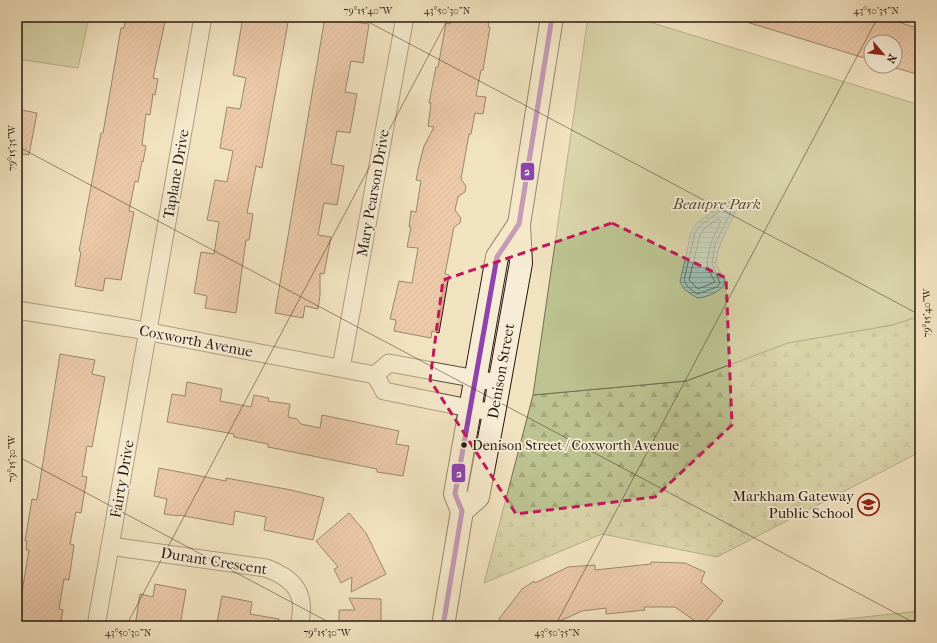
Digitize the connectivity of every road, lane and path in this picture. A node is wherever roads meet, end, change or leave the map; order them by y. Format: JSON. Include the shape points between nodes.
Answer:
{"nodes":[{"id":1,"x":204,"y":17,"type":"edge"},
{"id":2,"x":405,"y":17,"type":"edge"},
{"id":3,"x":552,"y":17,"type":"edge"},
{"id":4,"x":519,"y":224,"type":"junction"},
{"id":5,"x":17,"y":310,"type":"edge"},
{"id":6,"x":147,"y":332,"type":"junction"},
{"id":7,"x":340,"y":368,"type":"junction"},
{"id":8,"x":375,"y":375,"type":"junction"},
{"id":9,"x":475,"y":378,"type":"junction"},
{"id":10,"x":499,"y":382,"type":"junction"},
{"id":11,"x":470,"y":407,"type":"junction"},
{"id":12,"x":494,"y":414,"type":"junction"},
{"id":13,"x":462,"y":511,"type":"junction"},
{"id":14,"x":110,"y":546,"type":"junction"},
{"id":15,"x":96,"y":626,"type":"edge"},
{"id":16,"x":299,"y":626,"type":"edge"},
{"id":17,"x":443,"y":626,"type":"edge"}],
"edges":[{"from":1,"to":6,"type":"street","name":"Taplane Drive"},
{"from":2,"to":7,"type":"street","name":"Mary Pearson Drive"},
{"from":3,"to":4,"type":"street","name":"Denison Street"},
{"from":4,"to":9,"type":"street","name":"Denison Street","via":[[497,257]]},
{"from":4,"to":10,"type":"street","name":"Denison Street","via":[[520,263]]},
{"from":5,"to":6,"type":"street","name":"Coxworth Avenue"},
{"from":6,"to":7,"type":"street","name":"Coxworth Avenue"},
{"from":6,"to":14,"type":"street","name":"Fairty Drive"},
{"from":7,"to":8,"type":"street","name":"Coxworth Avenue"},
{"from":8,"to":9,"type":"street","via":[[390,363]]},
{"from":8,"to":11,"type":"street","via":[[384,391]]},
{"from":9,"to":10,"type":"street"},
{"from":9,"to":11,"type":"street","name":"Denison Street"},
{"from":10,"to":12,"type":"street","name":"Denison Street"},
{"from":11,"to":12,"type":"street"},
{"from":11,"to":13,"type":"street","name":"Denison Street","via":[[455,494]]},
{"from":12,"to":13,"type":"street","name":"Denison Street","via":[[478,497]]},
{"from":13,"to":17,"type":"street","name":"Denison Street"},
{"from":14,"to":15,"type":"street","name":"Fairty Drive"},
{"from":14,"to":16,"type":"street","name":"Durant Crescent","via":[[266,568],[280,573],[292,582],[302,596]]}]}
